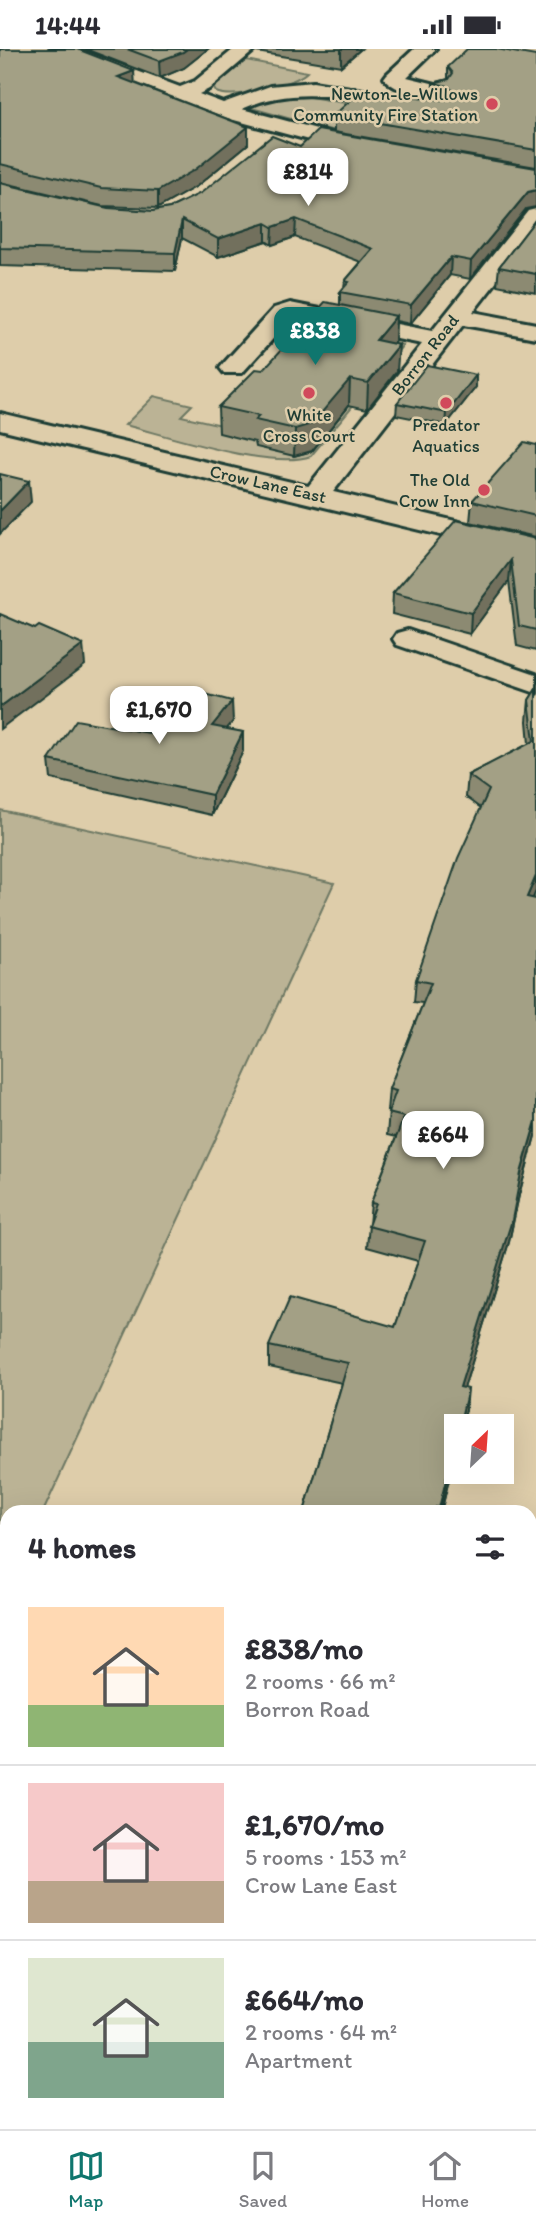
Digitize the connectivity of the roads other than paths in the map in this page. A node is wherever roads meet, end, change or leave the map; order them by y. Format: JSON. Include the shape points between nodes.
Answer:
{"nodes":[{"id":1,"x":60,"y":49,"type":"edge"},
{"id":2,"x":246,"y":49,"type":"edge"},
{"id":3,"x":426,"y":49,"type":"edge"},
{"id":4,"x":180,"y":95,"type":"junction"},
{"id":5,"x":222,"y":111,"type":"junction"},
{"id":6,"x":282,"y":130,"type":"junction"},
{"id":7,"x":263,"y":145,"type":"edge"},
{"id":8,"x":388,"y":153,"type":"edge"},
{"id":9,"x":536,"y":216,"type":"edge"},
{"id":10,"x":456,"y":316,"type":"junction"},
{"id":11,"x":536,"y":331,"type":"edge"},
{"id":12,"x":437,"y":340,"type":"junction"},
{"id":13,"x":233,"y":367,"type":"dead end"},
{"id":14,"x":0,"y":421,"type":"edge"},
{"id":15,"x":316,"y":495,"type":"junction"},
{"id":16,"x":536,"y":549,"type":"edge"},
{"id":17,"x":408,"y":639,"type":"dead end"},
{"id":18,"x":536,"y":684,"type":"edge"}],
"edges":[{"from":1,"to":4,"type":"street"},
{"from":2,"to":4,"type":"street","via":[[202,85]]},
{"from":3,"to":5,"type":"street","via":[[394,78],[440,100],[296,86]]},
{"from":4,"to":5,"type":"street"},
{"from":5,"to":6,"type":"street"},
{"from":6,"to":7,"type":"street"},
{"from":6,"to":8,"type":"street"},
{"from":9,"to":10,"type":"street","name":"Borron Road"},
{"from":10,"to":11,"type":"street"},
{"from":10,"to":12,"type":"street","name":"Borron Road"},
{"from":12,"to":13,"type":"street","via":[[290,310]]},
{"from":12,"to":15,"type":"street","name":"Borron Road"},
{"from":14,"to":15,"type":"street","name":"Crow Lane East"},
{"from":15,"to":16,"type":"street","name":"Crow Lane East"},
{"from":17,"to":18,"type":"street"}]}
